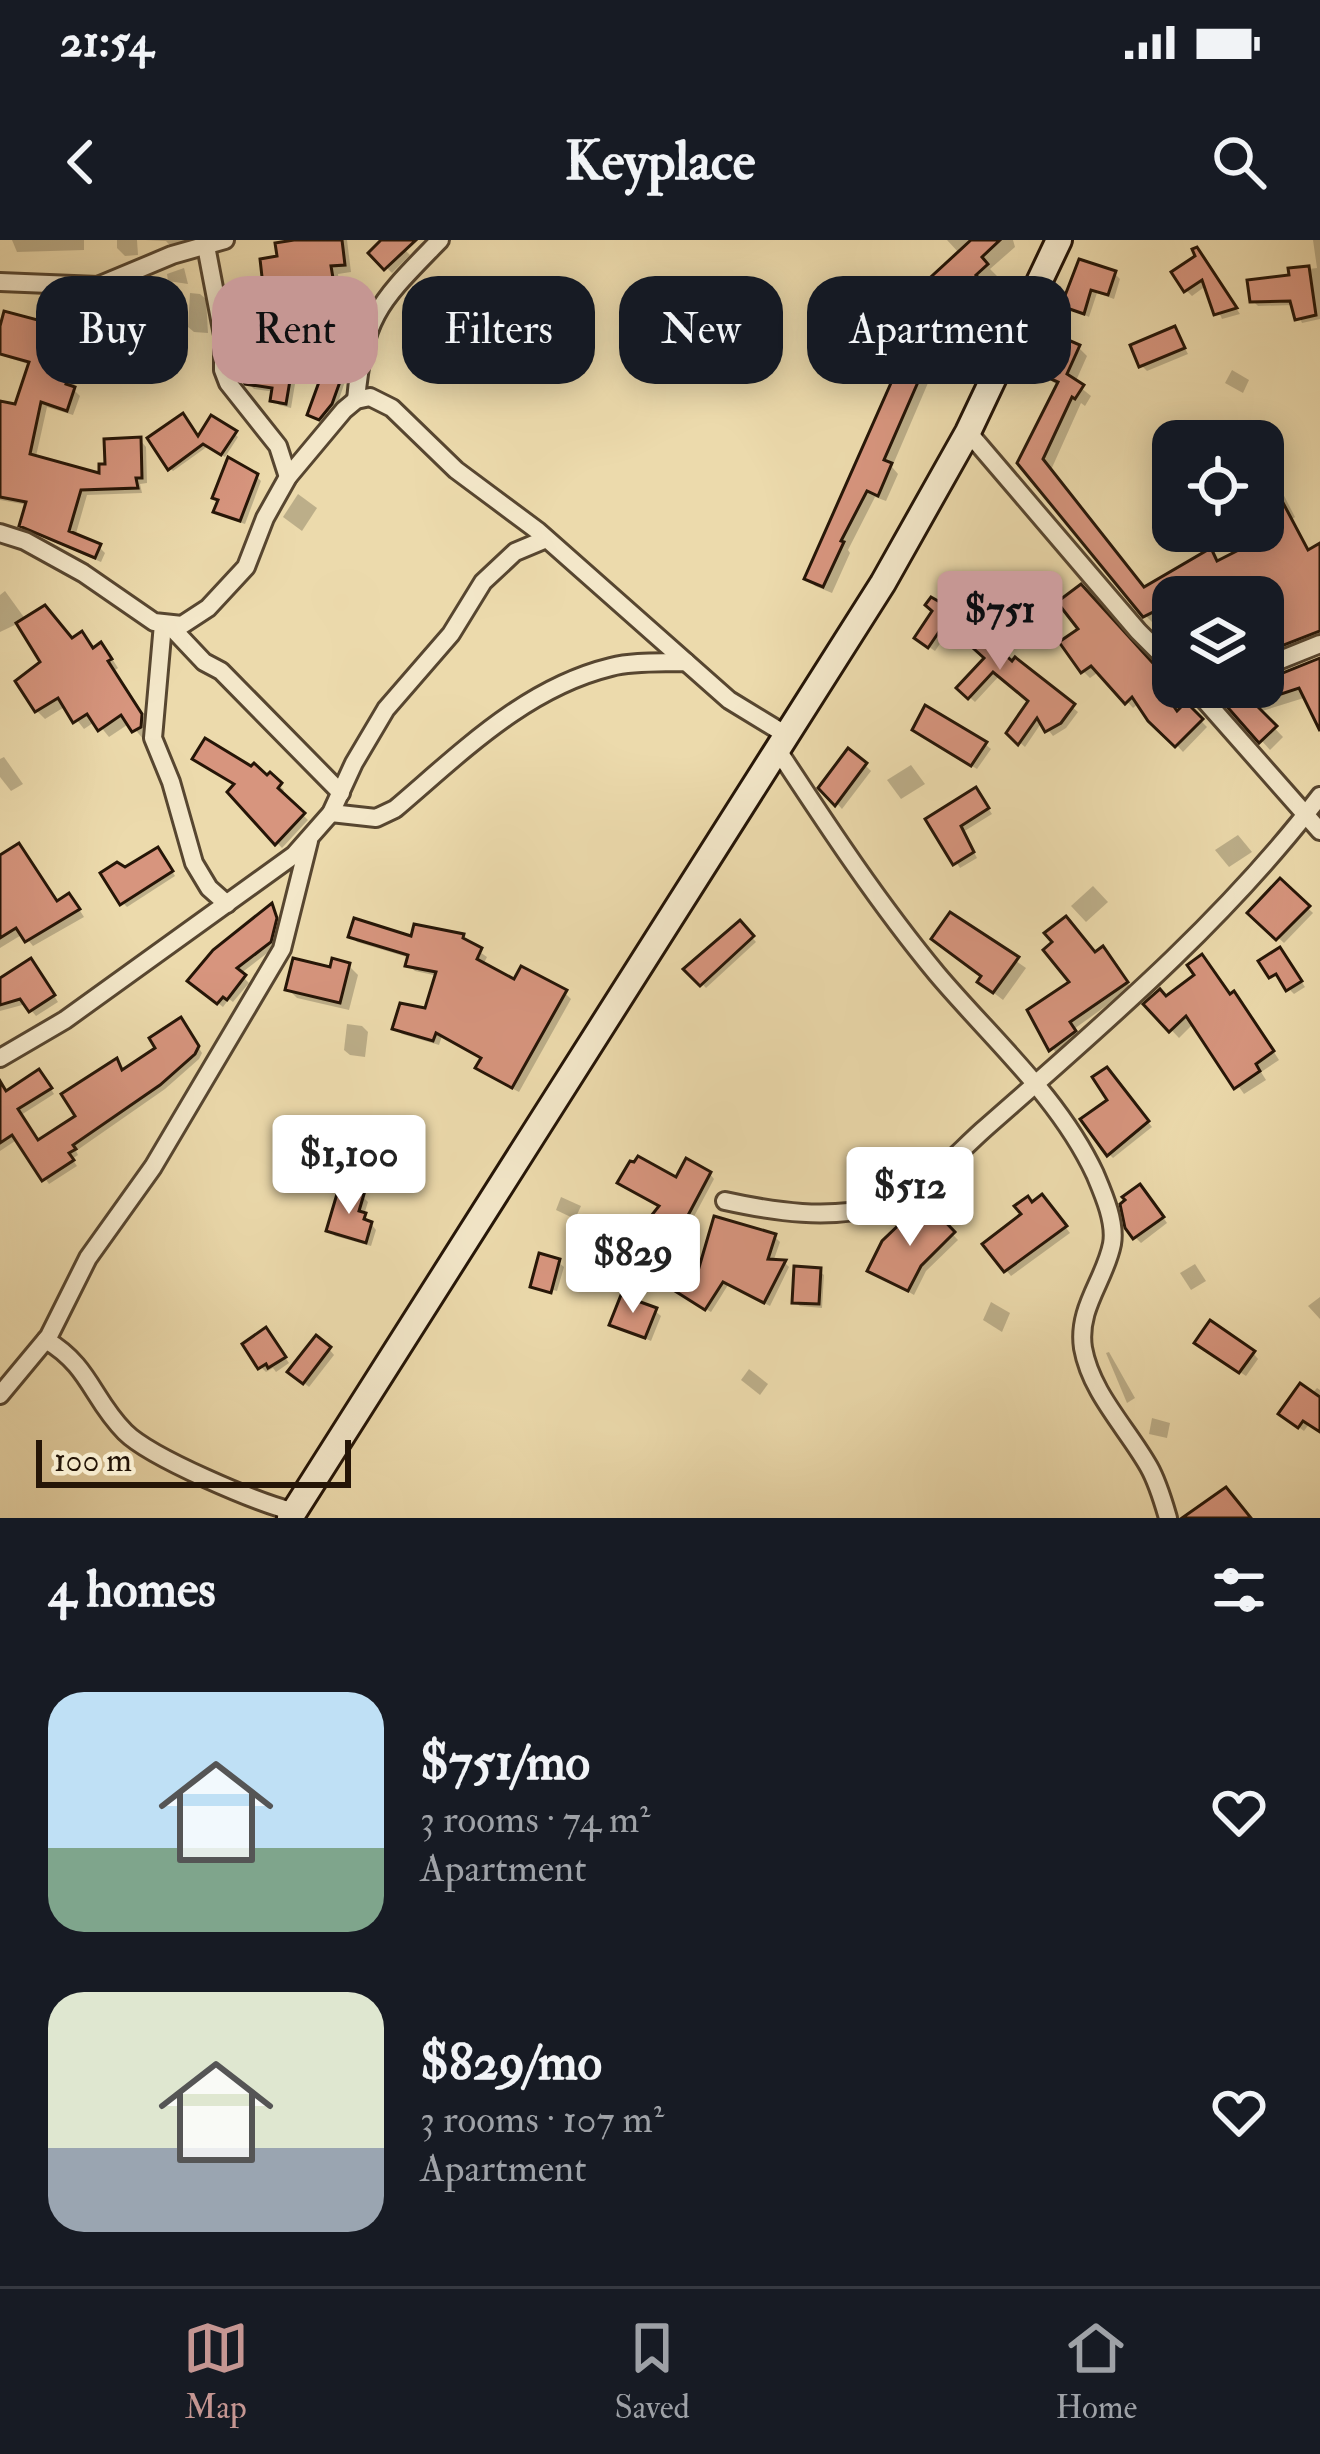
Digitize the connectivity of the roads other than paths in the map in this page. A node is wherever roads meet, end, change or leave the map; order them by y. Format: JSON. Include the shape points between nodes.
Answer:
{"nodes":[{"id":1,"x":440,"y":240,"type":"edge"},
{"id":2,"x":1059,"y":240,"type":"edge"},
{"id":3,"x":216,"y":243,"type":"edge"},
{"id":4,"x":0,"y":281,"type":"edge"},
{"id":5,"x":356,"y":400,"type":"junction"},
{"id":6,"x":968,"y":432,"type":"junction"},
{"id":7,"x":288,"y":477,"type":"junction"},
{"id":8,"x":0,"y":532,"type":"edge"},
{"id":9,"x":546,"y":539,"type":"junction"},
{"id":10,"x":167,"y":625,"type":"junction"},
{"id":11,"x":1152,"y":642,"type":"edge"},
{"id":12,"x":1320,"y":644,"type":"edge"},
{"id":13,"x":1284,"y":659,"type":"edge"},
{"id":14,"x":686,"y":662,"type":"junction"},
{"id":15,"x":1211,"y":708,"type":"edge"},
{"id":16,"x":783,"y":744,"type":"junction"},
{"id":17,"x":341,"y":793,"type":"junction"},
{"id":18,"x":1320,"y":796,"type":"edge"},
{"id":19,"x":331,"y":813,"type":"junction"},
{"id":20,"x":1304,"y":816,"type":"junction"},
{"id":21,"x":1320,"y":832,"type":"edge"},
{"id":22,"x":310,"y":840,"type":"junction"},
{"id":23,"x":227,"y":904,"type":"junction"},
{"id":24,"x":0,"y":1058,"type":"edge"},
{"id":25,"x":1037,"y":1087,"type":"junction"},
{"id":26,"x":725,"y":1201,"type":"dead end"},
{"id":27,"x":46,"y":1340,"type":"junction"},
{"id":28,"x":0,"y":1395,"type":"edge"},
{"id":29,"x":292,"y":1515,"type":"edge"},
{"id":30,"x":1168,"y":1518,"type":"edge"}],
"edges":[{"from":1,"to":5,"type":"street","via":[[375,314],[361,346]]},
{"from":2,"to":6,"type":"main road"},
{"from":3,"to":4,"type":"street","via":[[98,286]]},
{"from":3,"to":7,"type":"street","via":[[223,370],[278,446]]},
{"from":5,"to":7,"type":"street"},
{"from":5,"to":9,"type":"street","via":[[383,401]]},
{"from":6,"to":11,"type":"street"},
{"from":6,"to":16,"type":"main road"},
{"from":7,"to":10,"type":"street","via":[[246,567],[191,621]]},
{"from":8,"to":10,"type":"street"},
{"from":9,"to":14,"type":"street"},
{"from":9,"to":17,"type":"street","via":[[515,552],[484,582],[452,634],[386,709]]},
{"from":10,"to":17,"type":"street"},
{"from":10,"to":23,"type":"street","via":[[153,738],[194,863]]},
{"from":12,"to":13,"type":"street"},
{"from":14,"to":16,"type":"street"},
{"from":14,"to":19,"type":"street","via":[[616,665],[568,680],[512,711],[395,809],[376,818]]},
{"from":15,"to":20,"type":"street"},
{"from":16,"to":25,"type":"street","via":[[838,842],[936,973]]},
{"from":16,"to":29,"type":"main road"},
{"from":17,"to":19,"type":"street"},
{"from":18,"to":20,"type":"street"},
{"from":19,"to":22,"type":"street"},
{"from":20,"to":21,"type":"street"},
{"from":20,"to":25,"type":"street","via":[[1248,883]]},
{"from":22,"to":23,"type":"street"},
{"from":22,"to":27,"type":"street","via":[[282,949],[153,1167],[88,1258]]},
{"from":23,"to":24,"type":"street"},
{"from":25,"to":26,"type":"street","via":[[918,1189],[878,1207],[795,1214]]},
{"from":25,"to":30,"type":"street","via":[[1094,1172],[1108,1210],[1112,1244],[1085,1312],[1083,1348]]},
{"from":27,"to":28,"type":"street"},
{"from":27,"to":29,"type":"street","via":[[82,1368],[142,1447]]}]}
